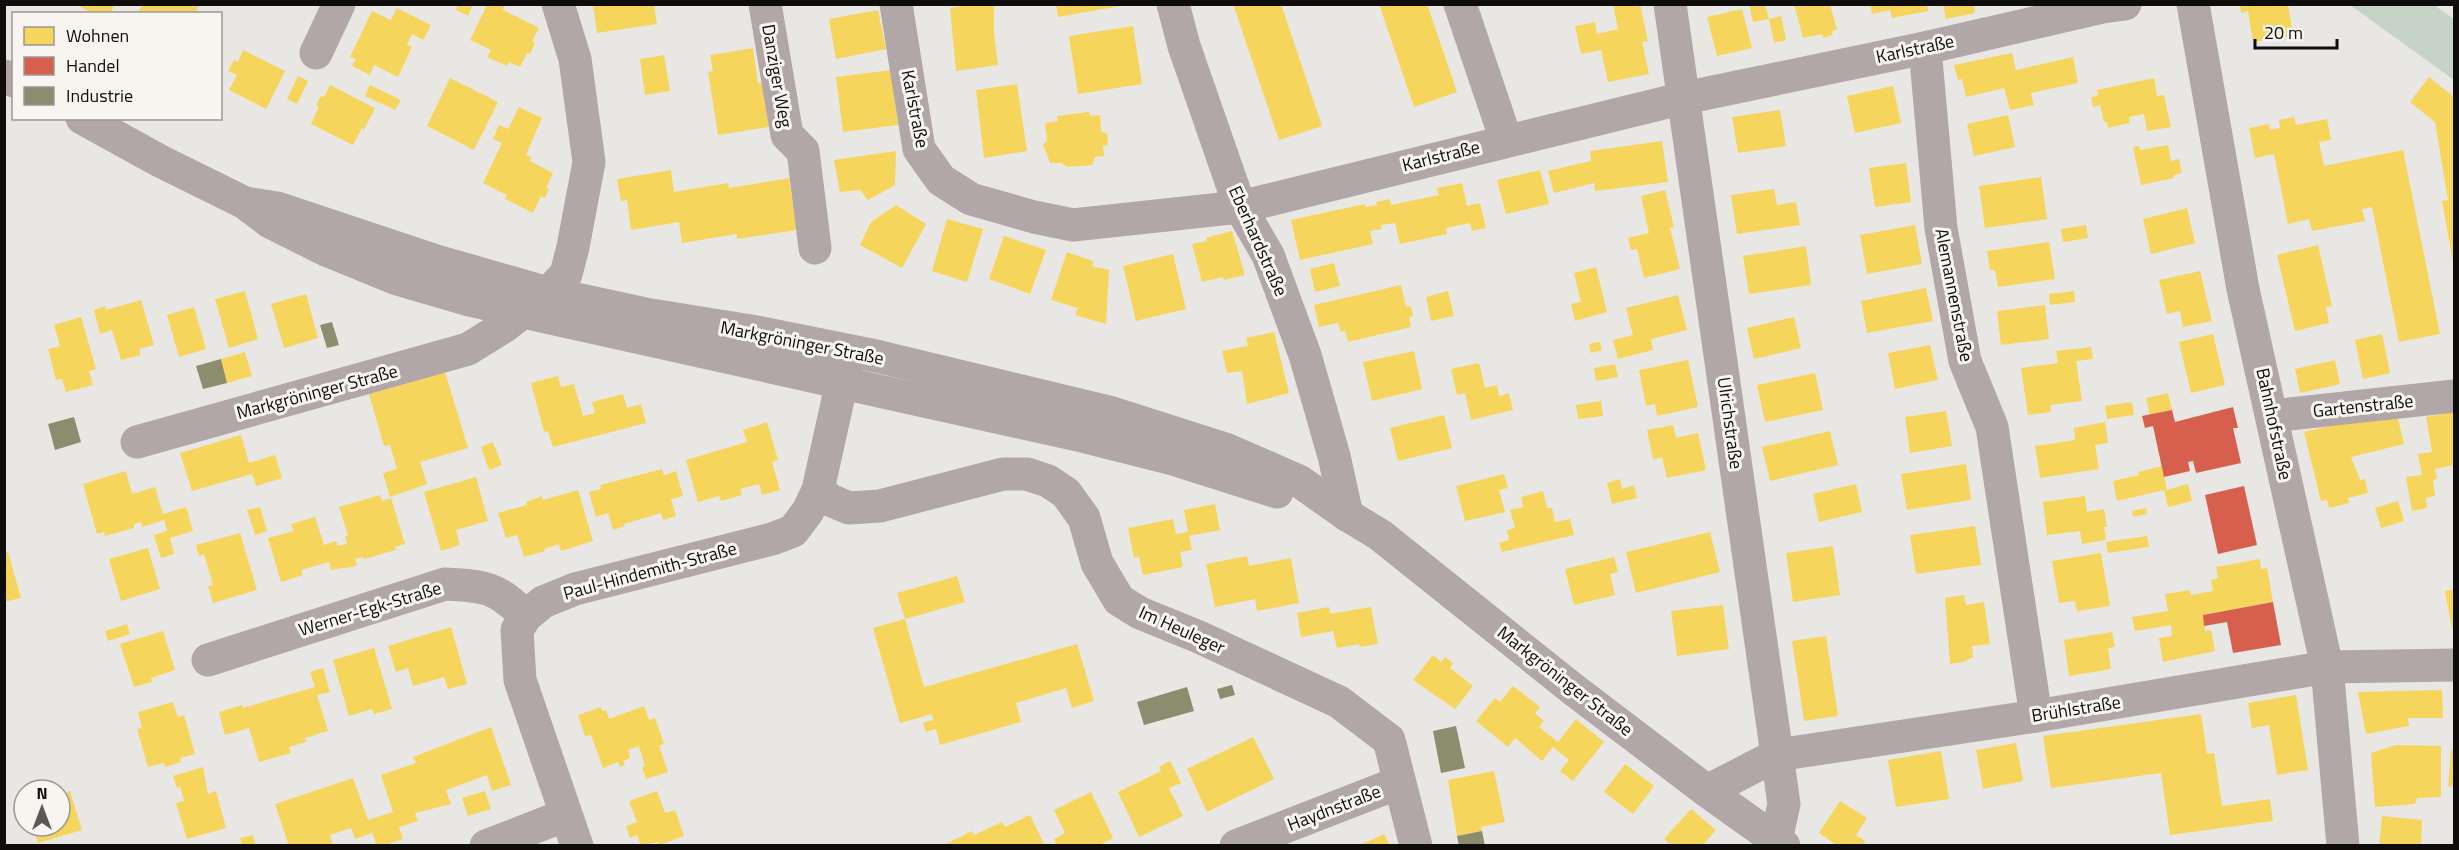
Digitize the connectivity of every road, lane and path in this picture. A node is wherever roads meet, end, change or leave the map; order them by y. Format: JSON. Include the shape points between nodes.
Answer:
{"nodes":[{"id":1,"x":339,"y":4,"type":"edge"},
{"id":2,"x":558,"y":4,"type":"edge"},
{"id":3,"x":765,"y":4,"type":"edge"},
{"id":4,"x":896,"y":4,"type":"edge"},
{"id":5,"x":1173,"y":4,"type":"edge"},
{"id":6,"x":1460,"y":4,"type":"edge"},
{"id":7,"x":1670,"y":4,"type":"edge"},
{"id":8,"x":2193,"y":4,"type":"edge"},
{"id":9,"x":2110,"y":5,"type":"edge"},
{"id":10,"x":1925,"y":48,"type":"junction"},
{"id":11,"x":316,"y":52,"type":"dead end"},
{"id":12,"x":1684,"y":98,"type":"junction"},
{"id":13,"x":86,"y":120,"type":"edge"},
{"id":14,"x":1506,"y":140,"type":"junction"},
{"id":15,"x":245,"y":203,"type":"junction"},
{"id":16,"x":1240,"y":207,"type":"junction"},
{"id":17,"x":815,"y":248,"type":"dead end"},
{"id":18,"x":548,"y":292,"type":"junction"},
{"id":19,"x":521,"y":312,"type":"junction"},
{"id":20,"x":848,"y":351,"type":"junction"},
{"id":21,"x":841,"y":384,"type":"junction"},
{"id":22,"x":2454,"y":396,"type":"edge"},
{"id":23,"x":2272,"y":416,"type":"junction"},
{"id":24,"x":137,"y":442,"type":"dead end"},
{"id":25,"x":818,"y":490,"type":"junction"},
{"id":26,"x":1347,"y":515,"type":"junction"},
{"id":27,"x":526,"y":616,"type":"junction"},
{"id":28,"x":208,"y":660,"type":"dead end"},
{"id":29,"x":2454,"y":665,"type":"edge"},
{"id":30,"x":2327,"y":667,"type":"junction"},
{"id":31,"x":2036,"y":716,"type":"junction"},
{"id":32,"x":1777,"y":755,"type":"junction"},
{"id":33,"x":1398,"y":783,"type":"junction"},
{"id":34,"x":1707,"y":790,"type":"junction"},
{"id":35,"x":566,"y":815,"type":"junction"},
{"id":36,"x":1780,"y":843,"type":"edge"},
{"id":37,"x":486,"y":846,"type":"edge"},
{"id":38,"x":577,"y":846,"type":"edge"},
{"id":39,"x":1236,"y":846,"type":"edge"},
{"id":40,"x":1416,"y":846,"type":"edge"},
{"id":41,"x":2343,"y":846,"type":"edge"}],
"edges":[{"from":1,"to":11,"type":"street"},
{"from":2,"to":18,"type":"street","via":[[575,59],[588,162],[566,274]]},
{"from":3,"to":17,"type":"street","name":"Danziger Weg","via":[[787,135],[803,152]]},
{"from":4,"to":16,"type":"street","name":"Karlstraße","via":[[919,149],[941,180],[971,199],[1073,225]]},
{"from":5,"to":16,"type":"street","name":"Eberhardstraße"},
{"from":6,"to":14,"type":"street"},
{"from":7,"to":12,"type":"street","name":"Ulrichstraße"},
{"from":8,"to":23,"type":"street","name":"Bahnhofstraße","via":[[2243,289]]},
{"from":9,"to":10,"type":"street","name":"Karlstraße"},
{"from":10,"to":12,"type":"street","name":"Karlstraße"},
{"from":10,"to":31,"type":"street","name":"Alemannenstraße","via":[[1941,228],[1965,361],[1992,427]]},
{"from":12,"to":14,"type":"street","name":"Karlstraße"},
{"from":12,"to":32,"type":"street","name":"Ulrichstraße"},
{"from":13,"to":15,"type":"street","name":"Markgröninger Straße"},
{"from":14,"to":16,"type":"street","name":"Karlstraße"},
{"from":15,"to":18,"type":"street","name":"Markgröninger Straße","via":[[277,208],[433,260]]},
{"from":15,"to":19,"type":"street","name":"Markgröninger Straße","via":[[270,222],[397,279]]},
{"from":16,"to":26,"type":"street","name":"Eberhardstraße","via":[[1268,255],[1305,355]]},
{"from":18,"to":19,"type":"street"},
{"from":18,"to":20,"type":"street","name":"Markgröninger Straße"},
{"from":19,"to":21,"type":"street","name":"Markgröninger Straße"},
{"from":19,"to":24,"type":"street","name":"Markgröninger Straße","via":[[486,339],[453,354]]},
{"from":20,"to":21,"type":"street","name":"Paul-Hindemith-Straße"},
{"from":20,"to":26,"type":"street","name":"Markgröninger Straße","via":[[1109,412],[1228,450],[1299,481]]},
{"from":21,"to":25,"type":"street","name":"Paul-Hindemith-Straße"},
{"from":21,"to":26,"type":"street","name":"Markgröninger Straße","via":[[1173,459]]},
{"from":22,"to":23,"type":"street","name":"Gartenstraße"},
{"from":23,"to":30,"type":"street","name":"Bahnhofstraße"},
{"from":25,"to":27,"type":"street","name":"Paul-Hindemith-Straße","via":[[794,531],[575,589],[543,602]]},
{"from":25,"to":33,"type":"street","name":"Im Heuleger","via":[[849,508],[880,506],[1003,474],[1027,474],[1048,481],[1066,493],[1084,518],[1097,563],[1119,600],[1339,702],[1389,740]]},
{"from":26,"to":34,"type":"street","name":"Markgröninger Straße","via":[[1389,542]]},
{"from":27,"to":28,"type":"street","name":"Werner-Egk-Straße","via":[[503,595],[478,586],[445,584]]},
{"from":27,"to":35,"type":"street","via":[[517,630],[520,680]]},
{"from":29,"to":30,"type":"street","name":"Brühlstraße"},
{"from":30,"to":31,"type":"street","name":"Brühlstraße"},
{"from":30,"to":41,"type":"street","name":"Bahnhofstraße"},
{"from":31,"to":32,"type":"street","name":"Brühlstraße"},
{"from":32,"to":34,"type":"street","name":"Brühlstraße"},
{"from":32,"to":36,"type":"street","name":"Ulrichstraße","via":[[1784,804]]},
{"from":33,"to":39,"type":"street","name":"Haydnstraße"},
{"from":33,"to":40,"type":"street","name":"Im Heuleger"},
{"from":34,"to":36,"type":"street","name":"Markgröninger Straße"},
{"from":35,"to":37,"type":"street"},
{"from":35,"to":38,"type":"street"}]}
